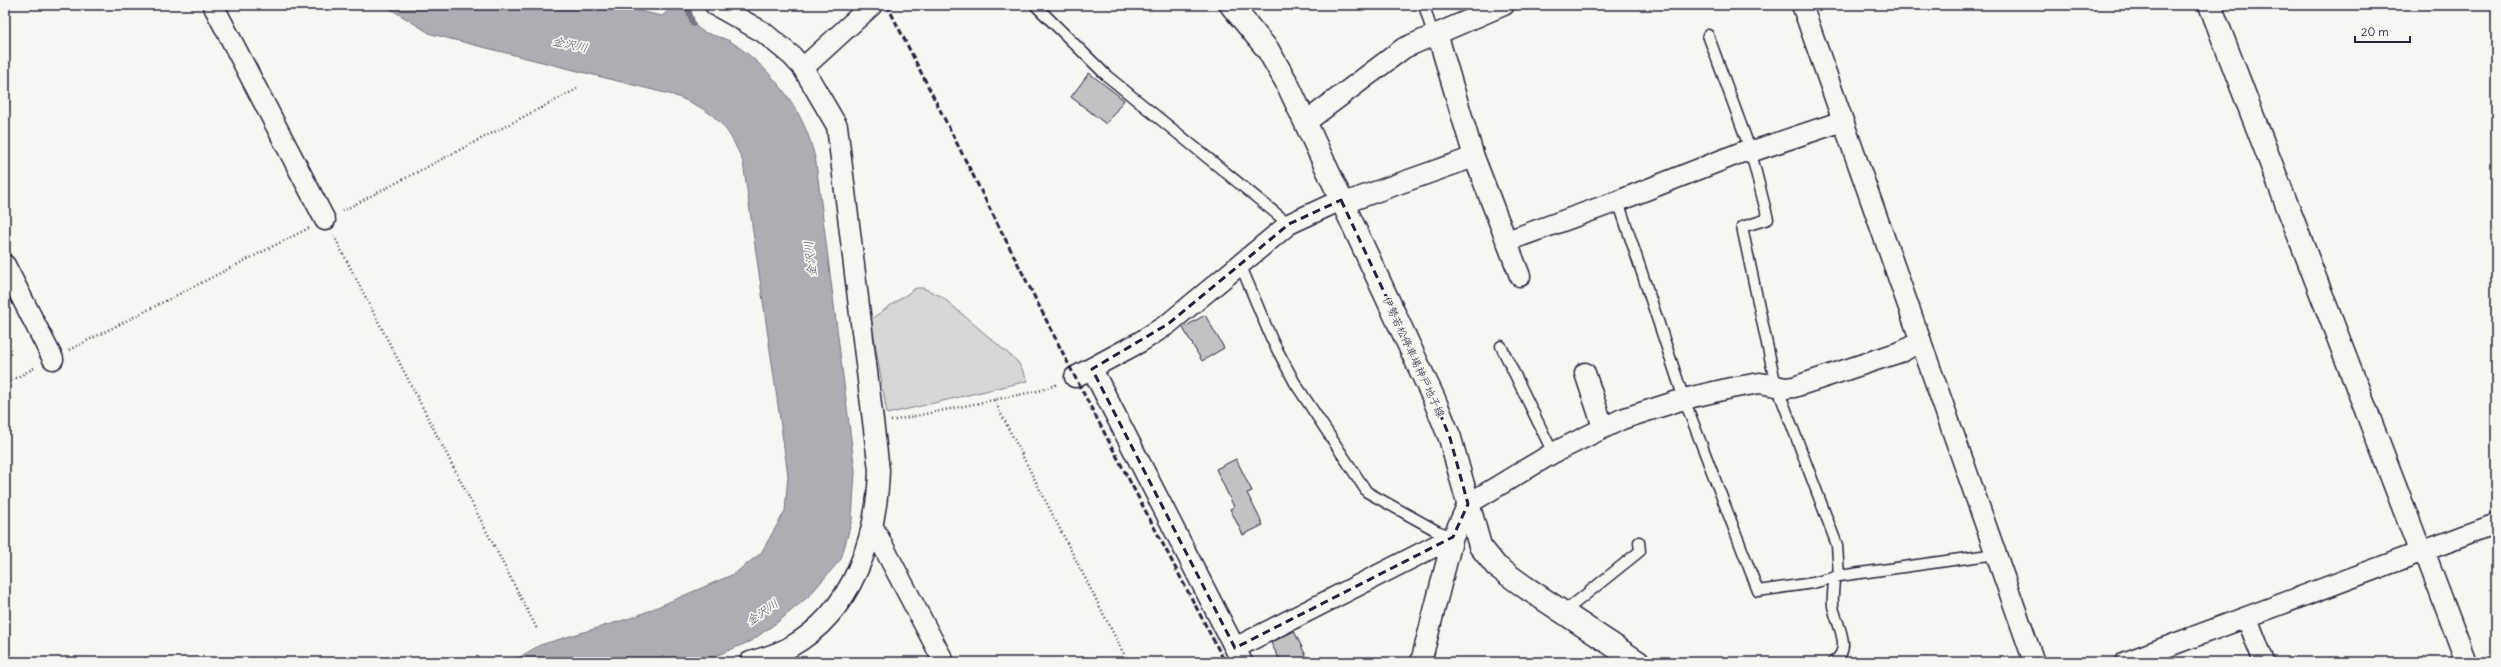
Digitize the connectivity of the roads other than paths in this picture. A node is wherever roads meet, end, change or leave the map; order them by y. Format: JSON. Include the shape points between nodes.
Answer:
{"nodes":[{"id":1,"x":213,"y":5,"type":"edge"},
{"id":2,"x":715,"y":5,"type":"edge"},
{"id":3,"x":1035,"y":5,"type":"edge"},
{"id":4,"x":1424,"y":5,"type":"edge"},
{"id":5,"x":1504,"y":5,"type":"edge"},
{"id":6,"x":1802,"y":5,"type":"edge"},
{"id":7,"x":2210,"y":5,"type":"edge"},
{"id":8,"x":1238,"y":7,"type":"edge"},
{"id":9,"x":864,"y":8,"type":"edge"},
{"id":10,"x":1435,"y":34,"type":"junction"},
{"id":11,"x":1708,"y":35,"type":"dead end"},
{"id":12,"x":803,"y":68,"type":"junction"},
{"id":13,"x":1843,"y":121,"type":"junction"},
{"id":14,"x":1306,"y":122,"type":"junction"},
{"id":15,"x":1750,"y":151,"type":"junction"},
{"id":16,"x":1474,"y":157,"type":"junction"},
{"id":17,"x":1618,"y":201,"type":"junction"},
{"id":18,"x":1343,"y":202,"type":"junction"},
{"id":19,"x":325,"y":220,"type":"road end"},
{"id":20,"x":1289,"y":224,"type":"junction"},
{"id":21,"x":1506,"y":241,"type":"junction"},
{"id":22,"x":1240,"y":264,"type":"junction"},
{"id":23,"x":5,"y":265,"type":"edge"},
{"id":24,"x":1520,"y":276,"type":"dead end"},
{"id":25,"x":1921,"y":341,"type":"junction"},
{"id":26,"x":1501,"y":346,"type":"dead end"},
{"id":27,"x":52,"y":359,"type":"road end"},
{"id":28,"x":1585,"y":373,"type":"dead end"},
{"id":29,"x":1779,"y":386,"type":"junction"},
{"id":30,"x":1684,"y":399,"type":"junction"},
{"id":31,"x":1604,"y":427,"type":"junction"},
{"id":32,"x":1553,"y":453,"type":"junction"},
{"id":33,"x":1468,"y":504,"type":"junction"},
{"id":34,"x":2496,"y":524,"type":"edge"},
{"id":35,"x":874,"y":527,"type":"junction"},
{"id":36,"x":1453,"y":537,"type":"junction"},
{"id":37,"x":1639,"y":542,"type":"dead end"},
{"id":38,"x":2420,"y":553,"type":"junction"},
{"id":39,"x":1996,"y":554,"type":"junction"},
{"id":40,"x":1837,"y":577,"type":"junction"},
{"id":41,"x":1564,"y":612,"type":"junction"},
{"id":42,"x":2247,"y":618,"type":"junction"},
{"id":43,"x":1239,"y":655,"type":"edge"},
{"id":44,"x":750,"y":662,"type":"edge"},
{"id":45,"x":944,"y":662,"type":"edge"},
{"id":46,"x":1421,"y":662,"type":"edge"},
{"id":47,"x":1638,"y":662,"type":"edge"},
{"id":48,"x":1833,"y":662,"type":"edge"},
{"id":49,"x":2034,"y":662,"type":"edge"},
{"id":50,"x":2126,"y":662,"type":"edge"},
{"id":51,"x":2264,"y":662,"type":"edge"},
{"id":52,"x":2466,"y":662,"type":"edge"}],
"edges":[{"from":1,"to":19,"type":"street"},
{"from":2,"to":12,"type":"street","via":[[763,32]]},
{"from":3,"to":20,"type":"lane","via":[[1106,76]]},
{"from":4,"to":10,"type":"lane"},
{"from":5,"to":10,"type":"street"},
{"from":6,"to":13,"type":"street"},
{"from":7,"to":38,"type":"main road"},
{"from":8,"to":14,"type":"main road","name":"伊勢若松停車場神戸地子線","via":[[1268,50]]},
{"from":9,"to":12,"type":"street"},
{"from":10,"to":14,"type":"street","via":[[1404,48]]},
{"from":10,"to":16,"type":"street"},
{"from":11,"to":15,"type":"lane"},
{"from":12,"to":35,"type":"street","via":[[837,126],[879,470]]},
{"from":13,"to":15,"type":"street"},
{"from":13,"to":25,"type":"street"},
{"from":14,"to":18,"type":"main road","name":"伊勢若松停車場神戸地子線"},
{"from":15,"to":17,"type":"street"},
{"from":15,"to":29,"type":"lane","via":[[1768,219],[1742,227]]},
{"from":16,"to":18,"type":"street"},
{"from":16,"to":21,"type":"street"},
{"from":17,"to":21,"type":"street"},
{"from":17,"to":30,"type":"lane"},
{"from":18,"to":20,"type":"street"},
{"from":18,"to":33,"type":"main road","name":"伊勢若松停車場神戸地子線","via":[[1437,405],[1450,438]]},
{"from":20,"to":22,"type":"street"},
{"from":21,"to":24,"type":"street"},
{"from":22,"to":36,"type":"lane","via":[[1272,340],[1295,383],[1367,492],[1437,531]]},
{"from":22,"to":43,"type":"street","via":[[1168,324],[1083,373]]},
{"from":23,"to":27,"type":"street"},
{"from":25,"to":29,"type":"street","via":[[1903,351],[1794,387]]},
{"from":25,"to":39,"type":"street"},
{"from":26,"to":32,"type":"lane"},
{"from":28,"to":31,"type":"street"},
{"from":29,"to":30,"type":"street","via":[[1760,383]]},
{"from":29,"to":40,"type":"lane","via":[[1837,545]]},
{"from":30,"to":31,"type":"street"},
{"from":30,"to":40,"type":"lane","via":[[1758,591]]},
{"from":31,"to":32,"type":"street"},
{"from":32,"to":33,"type":"street"},
{"from":33,"to":36,"type":"street"},
{"from":33,"to":41,"type":"main road","name":"伊勢若松停車場神戸地子線","via":[[1480,546],[1496,566]]},
{"from":34,"to":38,"type":"street"},
{"from":35,"to":44,"type":"street","via":[[848,588],[832,613],[790,647]]},
{"from":35,"to":45,"type":"street"},
{"from":36,"to":43,"type":"street"},
{"from":36,"to":46,"type":"street"},
{"from":37,"to":41,"type":"lane","via":[[1640,550]]},
{"from":38,"to":42,"type":"street"},
{"from":38,"to":52,"type":"street","via":[[2428,561]]},
{"from":39,"to":40,"type":"lane"},
{"from":39,"to":49,"type":"street"},
{"from":40,"to":48,"type":"lane","via":[[1833,607],[1842,633],[1842,651]]},
{"from":41,"to":47,"type":"main road","name":"伊勢若松停車場神戸地子線"},
{"from":42,"to":50,"type":"street"},
{"from":42,"to":51,"type":"street"}]}
